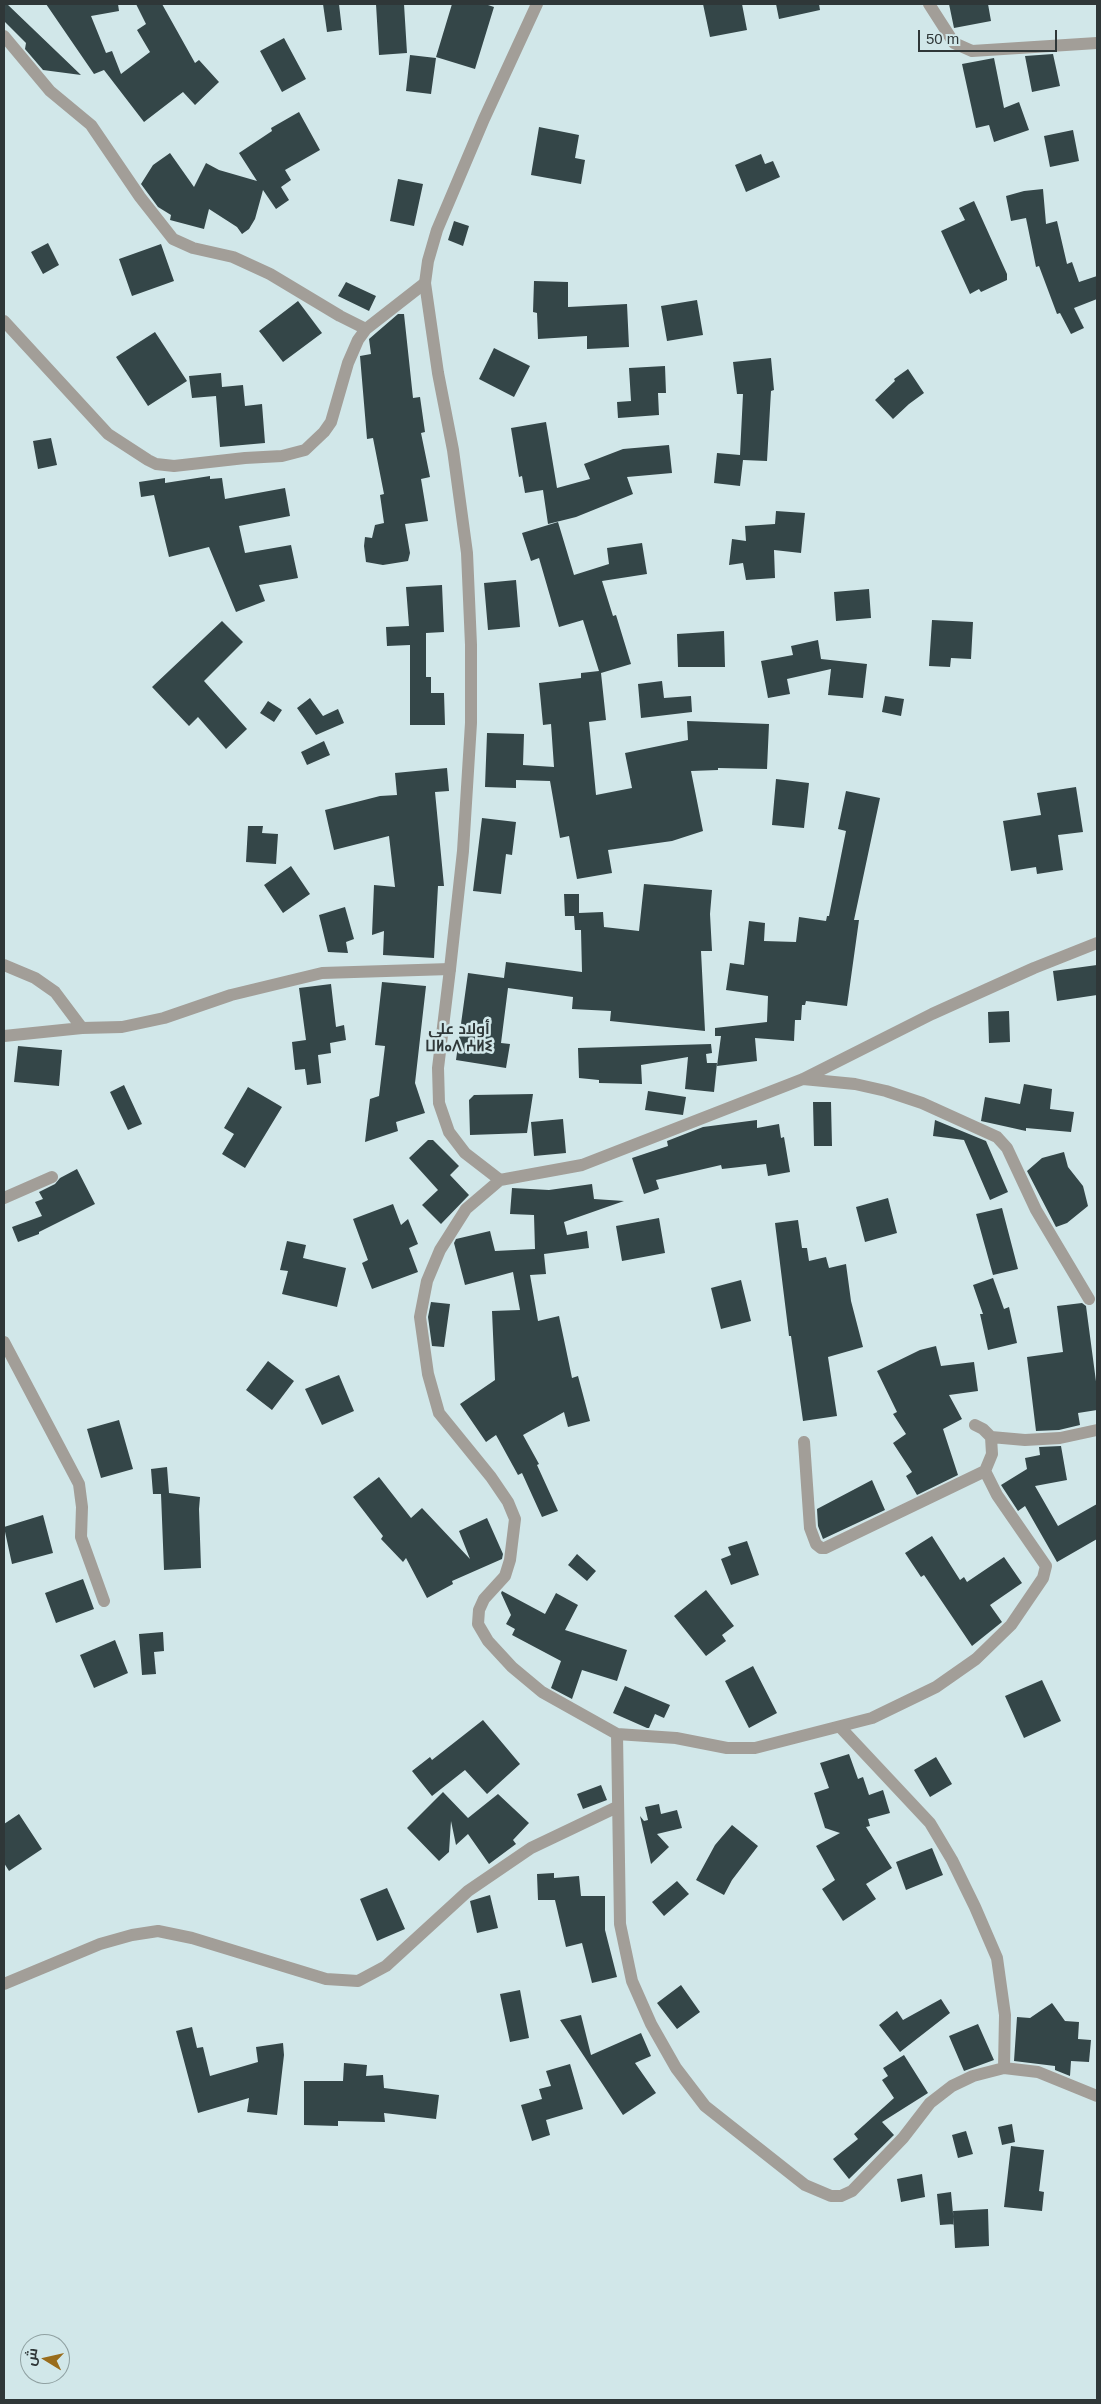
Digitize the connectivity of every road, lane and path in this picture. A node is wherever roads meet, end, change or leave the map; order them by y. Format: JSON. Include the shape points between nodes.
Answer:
{"nodes":[{"id":1,"x":537,"y":4,"type":"edge"},
{"id":2,"x":929,"y":4,"type":"edge"},
{"id":3,"x":4,"y":36,"type":"edge"},
{"id":4,"x":1097,"y":43,"type":"edge"},
{"id":5,"x":424,"y":284,"type":"junction"},
{"id":6,"x":4,"y":321,"type":"edge"},
{"id":7,"x":366,"y":329,"type":"junction"},
{"id":8,"x":1097,"y":943,"type":"edge"},
{"id":9,"x":4,"y":966,"type":"edge"},
{"id":10,"x":450,"y":969,"type":"junction"},
{"id":11,"x":82,"y":1028,"type":"junction"},
{"id":12,"x":4,"y":1036,"type":"edge"},
{"id":13,"x":803,"y":1079,"type":"junction"},
{"id":14,"x":52,"y":1177,"type":"dead end"},
{"id":15,"x":500,"y":1180,"type":"junction"},
{"id":16,"x":4,"y":1198,"type":"edge"},
{"id":17,"x":1088,"y":1299,"type":"dead end"},
{"id":18,"x":4,"y":1342,"type":"edge"},
{"id":19,"x":975,"y":1425,"type":"dead end"},
{"id":20,"x":1097,"y":1430,"type":"edge"},
{"id":21,"x":991,"y":1438,"type":"junction"},
{"id":22,"x":804,"y":1442,"type":"dead end"},
{"id":23,"x":985,"y":1471,"type":"junction"},
{"id":24,"x":104,"y":1601,"type":"dead end"},
{"id":25,"x":840,"y":1727,"type":"junction"},
{"id":26,"x":617,"y":1734,"type":"junction"},
{"id":27,"x":617,"y":1808,"type":"junction"},
{"id":28,"x":4,"y":1984,"type":"edge"},
{"id":29,"x":1004,"y":2068,"type":"junction"},
{"id":30,"x":1097,"y":2096,"type":"edge"}],
"edges":[{"from":1,"to":5,"type":"street","via":[[437,230]]},
{"from":2,"to":4,"type":"street","via":[[954,43],[972,52]]},
{"from":3,"to":7,"type":"street","via":[[50,91],[90,125],[173,239],[270,274]]},
{"from":5,"to":7,"type":"street"},
{"from":5,"to":10,"type":"street","via":[[467,553],[471,645],[471,723],[463,851]]},
{"from":6,"to":7,"type":"street","via":[[108,434],[156,464],[174,466],[282,456],[305,450],[331,422],[352,351]]},
{"from":8,"to":13,"type":"street","via":[[941,1010]]},
{"from":9,"to":11,"type":"street","via":[[35,978],[55,992]]},
{"from":10,"to":11,"type":"street","via":[[322,973],[231,994],[164,1018],[122,1027]]},
{"from":10,"to":15,"type":"street","via":[[438,1068],[439,1103],[449,1132],[465,1153]]},
{"from":11,"to":12,"type":"street"},
{"from":13,"to":15,"type":"street","via":[[582,1165]]},
{"from":13,"to":17,"type":"street","via":[[886,1091],[922,1103],[997,1137],[1007,1148],[1036,1210]]},
{"from":14,"to":16,"type":"street"},
{"from":15,"to":26,"type":"street","via":[[466,1209],[440,1250],[427,1282],[420,1317],[428,1374],[439,1413],[508,1502],[515,1519],[505,1576],[484,1599],[478,1624],[488,1642],[542,1692]]},
{"from":18,"to":24,"type":"street","via":[[79,1484],[81,1537]]},
{"from":19,"to":21,"type":"street"},
{"from":20,"to":21,"type":"street","via":[[1060,1438]]},
{"from":21,"to":23,"type":"street","via":[[992,1454]]},
{"from":22,"to":23,"type":"street","via":[[810,1528],[816,1544],[825,1548]]},
{"from":23,"to":25,"type":"street","via":[[1044,1560],[1044,1578],[1011,1625],[976,1659],[936,1687],[872,1718]]},
{"from":25,"to":26,"type":"street","via":[[755,1748],[727,1748],[676,1738]]},
{"from":25,"to":29,"type":"street","via":[[930,1823],[975,1907],[997,1958],[1005,2015]]},
{"from":26,"to":27,"type":"street"},
{"from":27,"to":28,"type":"street","via":[[530,1848],[468,1891],[386,1966],[358,1981],[326,1979],[192,1938],[158,1931],[100,1944]]},
{"from":27,"to":29,"type":"street","via":[[620,1924],[632,1981],[651,2024],[676,2068],[705,2106],[805,2185],[831,2196],[852,2191],[903,2138],[930,2103],[952,2086],[973,2076]]},
{"from":29,"to":30,"type":"street","via":[[1038,2072]]}]}
